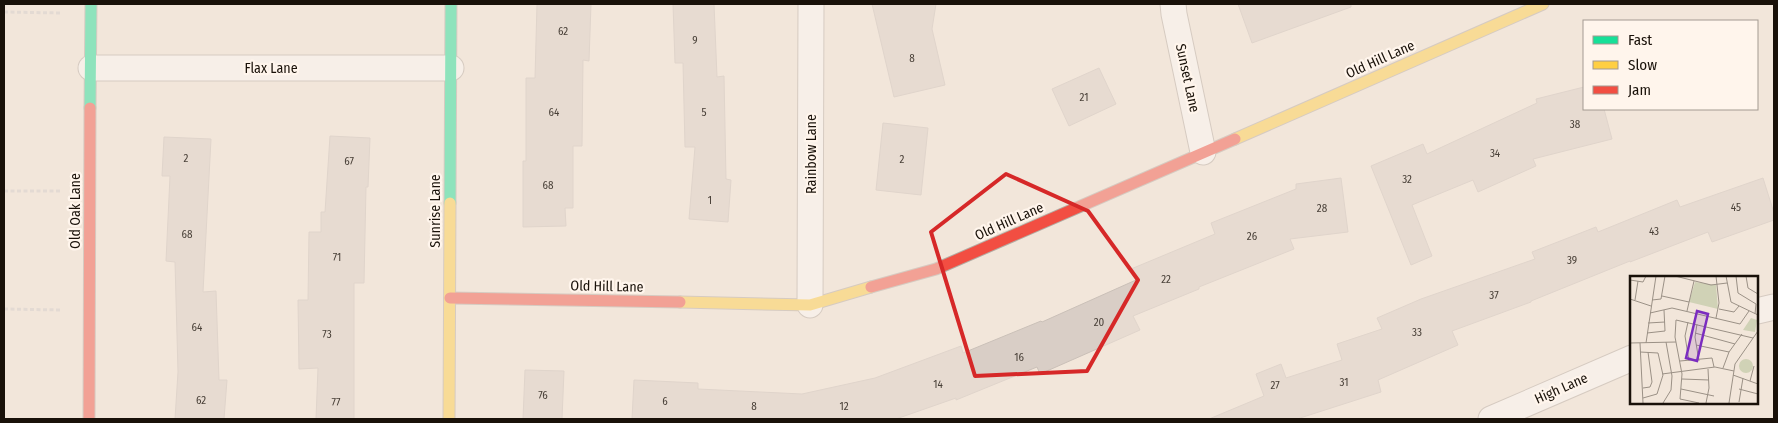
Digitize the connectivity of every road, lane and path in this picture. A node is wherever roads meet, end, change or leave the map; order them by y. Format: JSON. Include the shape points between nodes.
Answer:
{"nodes":[{"id":1,"x":451,"y":4,"type":"edge"},
{"id":2,"x":811,"y":4,"type":"edge"},
{"id":3,"x":1174,"y":4,"type":"edge"},
{"id":4,"x":1543,"y":4,"type":"edge"},
{"id":5,"x":91,"y":9,"type":"edge"},
{"id":6,"x":4,"y":12,"type":"edge"},
{"id":7,"x":91,"y":68,"type":"junction"},
{"id":8,"x":451,"y":68,"type":"junction"},
{"id":9,"x":1203,"y":152,"type":"junction"},
{"id":10,"x":4,"y":191,"type":"edge"},
{"id":11,"x":90,"y":191,"type":"junction"},
{"id":12,"x":450,"y":298,"type":"junction"},
{"id":13,"x":810,"y":305,"type":"junction"},
{"id":14,"x":1774,"y":307,"type":"edge"},
{"id":15,"x":4,"y":309,"type":"edge"},
{"id":16,"x":89,"y":310,"type":"junction"},
{"id":17,"x":1758,"y":311,"type":"edge"},
{"id":18,"x":1630,"y":359,"type":"edge"},
{"id":19,"x":89,"y":419,"type":"edge"},
{"id":20,"x":449,"y":419,"type":"edge"},
{"id":21,"x":1490,"y":419,"type":"edge"}],
"edges":[{"from":1,"to":8,"type":"street","name":"Sunrise Lane"},
{"from":2,"to":13,"type":"street","name":"Rainbow Lane"},
{"from":3,"to":9,"type":"street","name":"Sunset Lane"},
{"from":4,"to":9,"type":"street","name":"Old Hill Lane"},
{"from":5,"to":6,"type":"path"},
{"from":5,"to":7,"type":"street","name":"Old Oak Lane"},
{"from":7,"to":8,"type":"street","name":"Flax Lane"},
{"from":7,"to":11,"type":"street","name":"Old Oak Lane"},
{"from":8,"to":12,"type":"street","name":"Sunrise Lane"},
{"from":9,"to":13,"type":"street","name":"Old Hill Lane","via":[[936,269]]},
{"from":10,"to":11,"type":"path"},
{"from":11,"to":16,"type":"street","name":"Old Oak Lane"},
{"from":12,"to":13,"type":"street","name":"Old Hill Lane"},
{"from":12,"to":20,"type":"street","name":"Sunrise Lane"},
{"from":14,"to":17,"type":"street"},
{"from":15,"to":16,"type":"path"},
{"from":16,"to":19,"type":"street","name":"Old Oak Lane"},
{"from":18,"to":21,"type":"street","name":"High Lane"}]}
